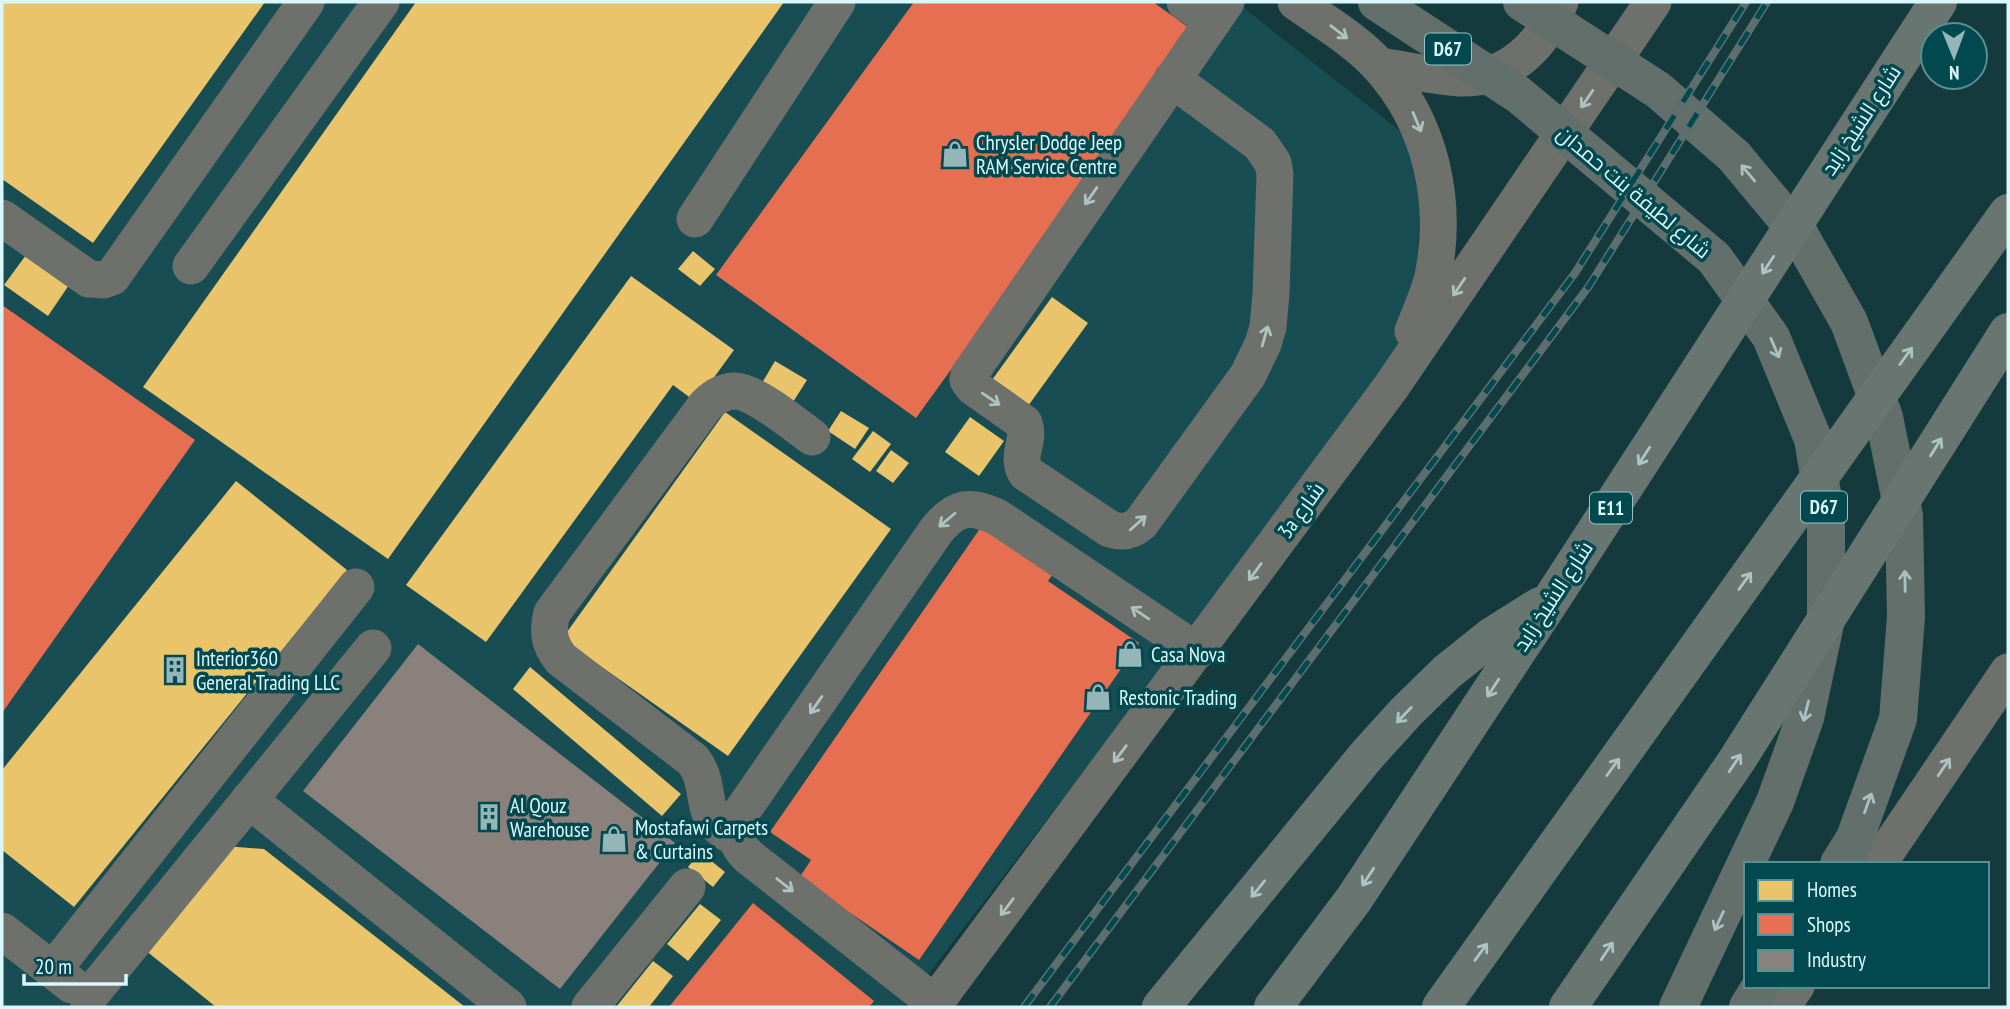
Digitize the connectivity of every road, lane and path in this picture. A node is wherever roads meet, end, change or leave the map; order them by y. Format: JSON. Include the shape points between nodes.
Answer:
{"nodes":[{"id":1,"x":306,"y":2,"type":"edge"},
{"id":2,"x":382,"y":2,"type":"edge"},
{"id":3,"x":837,"y":2,"type":"edge"},
{"id":4,"x":1296,"y":2,"type":"edge"},
{"id":5,"x":1377,"y":2,"type":"edge"},
{"id":6,"x":1522,"y":2,"type":"edge"},
{"id":7,"x":1560,"y":2,"type":"edge"},
{"id":8,"x":1653,"y":2,"type":"edge"},
{"id":9,"x":1938,"y":2,"type":"edge"},
{"id":10,"x":1208,"y":8,"type":"edge"},
{"id":11,"x":1380,"y":66,"type":"junction"},
{"id":12,"x":1172,"y":79,"type":"junction"},
{"id":13,"x":2008,"y":213,"type":"edge"},
{"id":14,"x":2,"y":218,"type":"edge"},
{"id":15,"x":695,"y":219,"type":"dead end"},
{"id":16,"x":191,"y":266,"type":"dead end"},
{"id":17,"x":2008,"y":332,"type":"edge"},
{"id":18,"x":1391,"y":387,"type":"junction"},
{"id":19,"x":812,"y":437,"type":"dead end"},
{"id":20,"x":356,"y":587,"type":"dead end"},
{"id":21,"x":1553,"y":597,"type":"junction"},
{"id":22,"x":373,"y":648,"type":"dead end"},
{"id":23,"x":1197,"y":651,"type":"junction"},
{"id":24,"x":2008,"y":671,"type":"edge"},
{"id":25,"x":249,"y":800,"type":"junction"},
{"id":26,"x":735,"y":837,"type":"junction"},
{"id":27,"x":1747,"y":862,"type":"edge"},
{"id":28,"x":1840,"y":862,"type":"edge"},
{"id":29,"x":1879,"y":862,"type":"edge"},
{"id":30,"x":1744,"y":868,"type":"edge"},
{"id":31,"x":687,"y":887,"type":"dead end"},
{"id":32,"x":2,"y":931,"type":"edge"},
{"id":33,"x":52,"y":970,"type":"junction"},
{"id":34,"x":1761,"y":988,"type":"edge"},
{"id":35,"x":1795,"y":988,"type":"edge"},
{"id":36,"x":94,"y":1002,"type":"edge"},
{"id":37,"x":934,"y":1005,"type":"edge"},
{"id":38,"x":508,"y":1007,"type":"edge"},
{"id":39,"x":590,"y":1007,"type":"edge"},
{"id":40,"x":1161,"y":1007,"type":"edge"},
{"id":41,"x":1273,"y":1007,"type":"edge"},
{"id":42,"x":1441,"y":1007,"type":"edge"},
{"id":43,"x":1568,"y":1007,"type":"edge"},
{"id":44,"x":1678,"y":1007,"type":"edge"},
{"id":45,"x":1748,"y":1007,"type":"edge"},
{"id":46,"x":1781,"y":1007,"type":"edge"}],
"edges":[{"from":1,"to":14,"type":"street","via":[[111,277],[89,279]]},
{"from":2,"to":16,"type":"street"},
{"from":3,"to":15,"type":"street"},
{"from":4,"to":11,"type":"street","one_way":true},
{"from":5,"to":27,"type":"main road","name":"شارع لطيفة بنت حمدان","number":"D67","one_way":true,"via":[[1519,96],[1714,258],[1771,337],[1813,439],[1826,517],[1826,619],[1805,718],[1775,802]]},
{"from":28,"to":6,"type":"main road","one_way":true,"via":[[1855,838],[1898,719],[1906,617],[1904,516],[1880,405],[1849,322],[1799,234],[1734,156],[1658,90]]},
{"from":7,"to":11,"type":"street","via":[[1539,41],[1504,69],[1461,78]]},
{"from":8,"to":18,"type":"street","name":"3a شارع","one_way":true},
{"from":9,"to":21,"type":"highway","name":"شارع الشيخ زايد","number":"E11","one_way":true},
{"from":10,"to":12,"type":"street"},
{"from":11,"to":18,"type":"street","one_way":true,"via":[[1412,111],[1427,146],[1436,182],[1439,230],[1432,278]]},
{"from":12,"to":12,"type":"street","one_way":true,"via":[[969,375],[973,387],[1024,423],[1027,435],[1021,459],[1026,473],[1118,532],[1141,523],[1248,375],[1263,344],[1270,310],[1273,163],[1260,144]]},
{"from":42,"to":13,"type":"highway","one_way":true},
{"from":43,"to":17,"type":"highway","one_way":true,"via":[[1737,760]]},
{"from":18,"to":23,"type":"street","name":"3a شارع","one_way":true},
{"from":19,"to":26,"type":"street","via":[[746,393],[724,392],[714,398],[552,613],[548,626],[561,659],[693,760],[702,776],[710,817]]},
{"from":20,"to":33,"type":"street"},
{"from":21,"to":40,"type":"highway","one_way":true,"via":[[1492,636],[1406,712]]},
{"from":21,"to":41,"type":"highway","name":"شارع الشيخ زايد","number":"E11","one_way":true,"via":[[1353,899]]},
{"from":22,"to":25,"type":"street"},
{"from":23,"to":26,"type":"street","one_way":true,"via":[[997,517],[964,509],[947,517],[928,542],[740,814]]},
{"from":23,"to":37,"type":"street","name":"3a شارع","one_way":true},
{"from":29,"to":24,"type":"street","one_way":true},
{"from":25,"to":36,"type":"street"},
{"from":25,"to":38,"type":"street"},
{"from":26,"to":37,"type":"street","one_way":true,"via":[[748,857]]},
{"from":30,"to":44,"type":"main road","name":"شارع لطيفة بنت حمدان","number":"D67","one_way":true},
{"from":31,"to":39,"type":"street"},
{"from":32,"to":33,"type":"street"},
{"from":33,"to":36,"type":"street"},
{"from":34,"to":45,"type":"main road"},
{"from":35,"to":46,"type":"street"}]}
